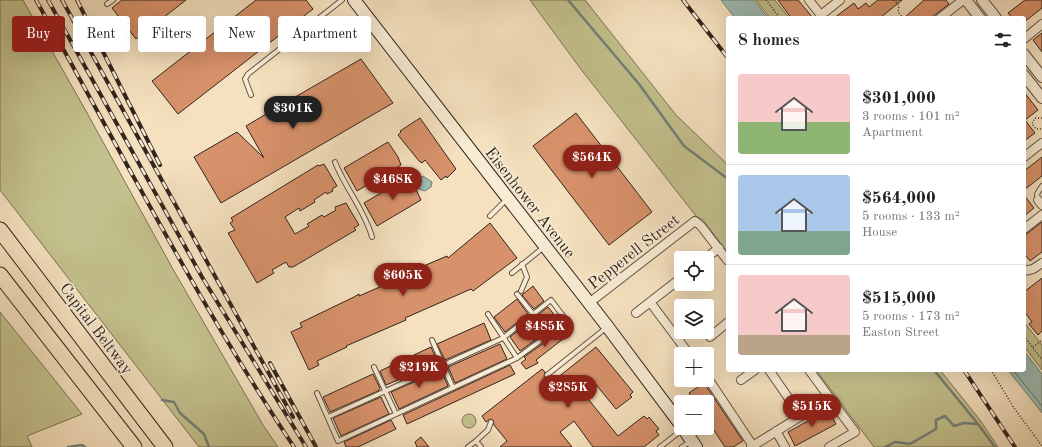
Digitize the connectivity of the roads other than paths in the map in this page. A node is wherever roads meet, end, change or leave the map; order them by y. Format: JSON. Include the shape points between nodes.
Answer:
{"nodes":[{"id":1,"x":113,"y":0,"type":"edge"},
{"id":2,"x":342,"y":0,"type":"edge"},
{"id":3,"x":354,"y":0,"type":"edge"},
{"id":4,"x":809,"y":0,"type":"edge"},
{"id":5,"x":840,"y":0,"type":"edge"},
{"id":6,"x":963,"y":0,"type":"edge"},
{"id":7,"x":966,"y":0,"type":"edge"},
{"id":8,"x":982,"y":0,"type":"edge"},
{"id":9,"x":107,"y":4,"type":"dead end"},
{"id":10,"x":821,"y":16,"type":"edge"},
{"id":11,"x":823,"y":16,"type":"edge"},
{"id":12,"x":943,"y":16,"type":"edge"},
{"id":13,"x":978,"y":16,"type":"edge"},
{"id":14,"x":994,"y":16,"type":"edge"},
{"id":15,"x":1042,"y":24,"type":"edge"},
{"id":16,"x":1026,"y":36,"type":"edge"},
{"id":17,"x":1026,"y":57,"type":"edge"},
{"id":18,"x":1026,"y":77,"type":"edge"},
{"id":19,"x":1042,"y":77,"type":"edge"},
{"id":20,"x":251,"y":96,"type":"dead end"},
{"id":21,"x":1042,"y":98,"type":"edge"},
{"id":22,"x":1042,"y":143,"type":"edge"},
{"id":23,"x":1026,"y":155,"type":"edge"},
{"id":24,"x":335,"y":162,"type":"dead end"},
{"id":25,"x":1042,"y":186,"type":"edge"},
{"id":26,"x":508,"y":198,"type":"junction"},
{"id":27,"x":1040,"y":203,"type":"edge"},
{"id":28,"x":1042,"y":215,"type":"edge"},
{"id":29,"x":490,"y":216,"type":"dead end"},
{"id":30,"x":1026,"y":227,"type":"edge"},
{"id":31,"x":0,"y":230,"type":"edge"},
{"id":32,"x":372,"y":237,"type":"dead end"},
{"id":33,"x":545,"y":246,"type":"junction"},
{"id":34,"x":718,"y":248,"type":"junction"},
{"id":35,"x":714,"y":251,"type":"edge"},
{"id":36,"x":726,"y":258,"type":"edge"},
{"id":37,"x":1042,"y":263,"type":"edge"},
{"id":38,"x":522,"y":264,"type":"junction"},
{"id":39,"x":1026,"y":272,"type":"edge"},
{"id":40,"x":512,"y":273,"type":"dead end"},
{"id":41,"x":0,"y":275,"type":"edge"},
{"id":42,"x":674,"y":283,"type":"edge"},
{"id":43,"x":650,"y":302,"type":"junction"},
{"id":44,"x":589,"y":303,"type":"junction"},
{"id":45,"x":636,"y":313,"type":"dead end"},
{"id":46,"x":488,"y":314,"type":"dead end"},
{"id":47,"x":534,"y":314,"type":"junction"},
{"id":48,"x":726,"y":324,"type":"edge"},
{"id":49,"x":608,"y":326,"type":"junction"},
{"id":50,"x":714,"y":334,"type":"edge"},
{"id":51,"x":503,"y":338,"type":"junction"},
{"id":52,"x":432,"y":340,"type":"dead end"},
{"id":53,"x":684,"y":347,"type":"edge"},
{"id":54,"x":517,"y":358,"type":"junction"},
{"id":55,"x":443,"y":365,"type":"junction"},
{"id":56,"x":374,"y":367,"type":"dead end"},
{"id":57,"x":752,"y":372,"type":"edge"},
{"id":58,"x":770,"y":372,"type":"edge"},
{"id":59,"x":810,"y":372,"type":"edge"},
{"id":60,"x":547,"y":375,"type":"dead end"},
{"id":61,"x":741,"y":380,"type":"dead end"},
{"id":62,"x":714,"y":387,"type":"edge"},
{"id":63,"x":453,"y":388,"type":"junction"},
{"id":64,"x":385,"y":391,"type":"junction"},
{"id":65,"x":317,"y":393,"type":"dead end"},
{"id":66,"x":822,"y":403,"type":"dead end"},
{"id":67,"x":396,"y":414,"type":"junction"},
{"id":68,"x":674,"y":415,"type":"edge"},
{"id":69,"x":328,"y":416,"type":"junction"},
{"id":70,"x":801,"y":416,"type":"junction"},
{"id":71,"x":492,"y":422,"type":"dead end"},
{"id":72,"x":776,"y":431,"type":"junction"},
{"id":73,"x":674,"y":435,"type":"edge"},
{"id":74,"x":686,"y":435,"type":"edge"},
{"id":75,"x":476,"y":441,"type":"junction"},
{"id":76,"x":690,"y":445,"type":"edge"},
{"id":77,"x":752,"y":446,"type":"edge"},
{"id":78,"x":134,"y":447,"type":"edge"},
{"id":79,"x":166,"y":447,"type":"edge"},
{"id":80,"x":468,"y":447,"type":"edge"},
{"id":81,"x":481,"y":447,"type":"edge"},
{"id":82,"x":660,"y":447,"type":"edge"},
{"id":83,"x":785,"y":447,"type":"edge"},
{"id":84,"x":829,"y":447,"type":"edge"}],
"edges":[{"from":1,"to":9,"type":"lane"},
{"from":2,"to":20,"type":"lane","via":[[248,74],[244,80]]},
{"from":3,"to":26,"type":"main road","name":"Eisenhower Avenue"},
{"from":4,"to":10,"type":"street"},
{"from":5,"to":11,"type":"street"},
{"from":6,"to":12,"type":"street"},
{"from":7,"to":13,"type":"street"},
{"from":8,"to":14,"type":"street"},
{"from":15,"to":16,"type":"street"},
{"from":17,"to":19,"type":"street"},
{"from":18,"to":21,"type":"street"},
{"from":22,"to":23,"type":"street"},
{"from":24,"to":32,"type":"lane"},
{"from":25,"to":27,"type":"lane","via":[[1037,194]]},
{"from":26,"to":29,"type":"lane"},
{"from":26,"to":33,"type":"main road","name":"Eisenhower Avenue"},
{"from":28,"to":30,"type":"street"},
{"from":31,"to":79,"type":"highway","name":"Capital Beltway"},
{"from":33,"to":38,"type":"lane"},
{"from":33,"to":44,"type":"main road","name":"Eisenhower Avenue"},
{"from":34,"to":35,"type":"street"},
{"from":34,"to":36,"type":"street"},
{"from":34,"to":44,"type":"street","name":"Pepperell Street","via":[[694,221]]},
{"from":37,"to":39,"type":"street"},
{"from":38,"to":40,"type":"lane"},
{"from":38,"to":47,"type":"lane","via":[[527,277],[519,292]]},
{"from":41,"to":78,"type":"highway"},
{"from":42,"to":43,"type":"street"},
{"from":43,"to":45,"type":"street"},
{"from":43,"to":53,"type":"street"},
{"from":44,"to":49,"type":"main road","name":"Eisenhower Avenue"},
{"from":46,"to":51,"type":"lane"},
{"from":47,"to":51,"type":"lane"},
{"from":47,"to":54,"type":"lane","via":[[551,300],[567,321]]},
{"from":48,"to":50,"type":"street"},
{"from":49,"to":60,"type":"lane"},
{"from":49,"to":68,"type":"main road","name":"Eisenhower Avenue"},
{"from":51,"to":54,"type":"lane"},
{"from":51,"to":55,"type":"lane"},
{"from":52,"to":55,"type":"lane"},
{"from":54,"to":63,"type":"lane"},
{"from":55,"to":63,"type":"lane"},
{"from":55,"to":64,"type":"lane"},
{"from":56,"to":64,"type":"lane"},
{"from":57,"to":61,"type":"street"},
{"from":58,"to":70,"type":"street"},
{"from":59,"to":84,"type":"street","via":[[855,432]]},
{"from":62,"to":77,"type":"street"},
{"from":63,"to":67,"type":"lane"},
{"from":64,"to":67,"type":"lane"},
{"from":64,"to":69,"type":"lane"},
{"from":65,"to":69,"type":"lane"},
{"from":66,"to":70,"type":"street"},
{"from":67,"to":69,"type":"lane","via":[[338,441]]},
{"from":70,"to":72,"type":"street"},
{"from":71,"to":75,"type":"lane","via":[[488,430]]},
{"from":72,"to":77,"type":"street"},
{"from":72,"to":83,"type":"street"},
{"from":73,"to":82,"type":"lane"},
{"from":74,"to":76,"type":"main road","name":"Eisenhower Avenue"},
{"from":75,"to":80,"type":"lane"},
{"from":75,"to":81,"type":"lane"}]}
